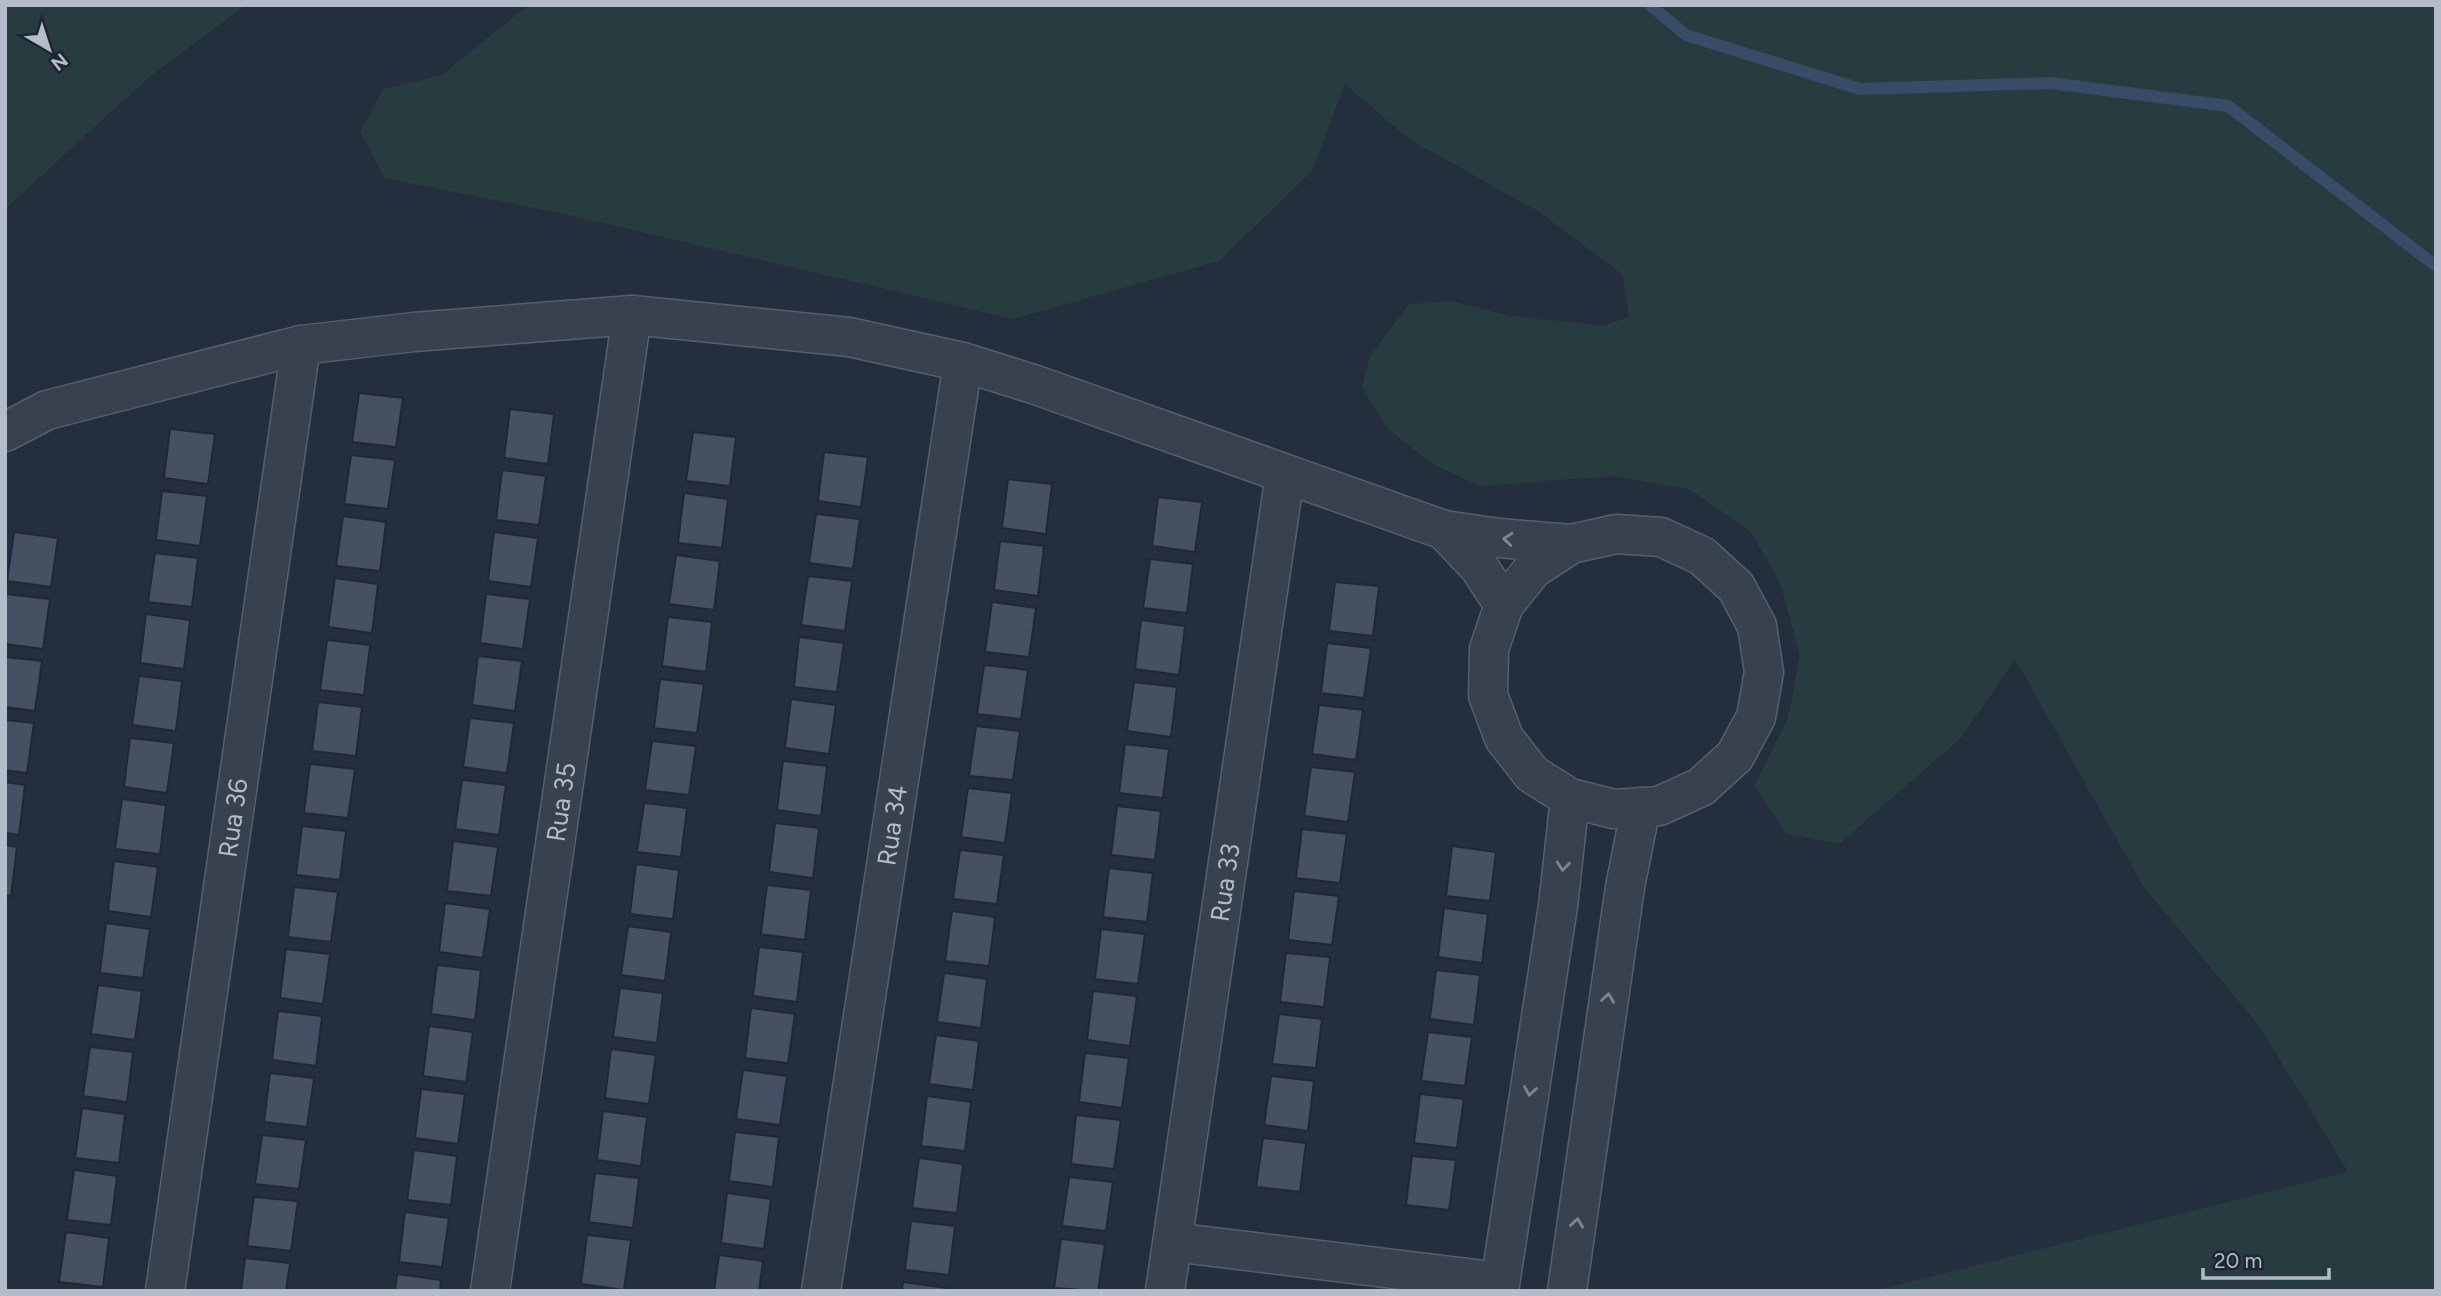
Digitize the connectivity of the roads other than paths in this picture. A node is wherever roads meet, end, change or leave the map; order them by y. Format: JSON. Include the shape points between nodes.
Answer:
{"nodes":[{"id":1,"x":632,"y":315,"type":"junction"},
{"id":2,"x":301,"y":345,"type":"junction"},
{"id":3,"x":963,"y":362,"type":"junction"},
{"id":4,"x":5,"y":432,"type":"edge"},
{"id":5,"x":1285,"y":475,"type":"junction"},
{"id":6,"x":1444,"y":530,"type":"junction"},
{"id":7,"x":1572,"y":544,"type":"junction"},
{"id":8,"x":1504,"y":606,"type":"junction"},
{"id":9,"x":1570,"y":799,"type":"junction"},
{"id":10,"x":1641,"y":807,"type":"junction"},
{"id":11,"x":1173,"y":1242,"type":"junction"},
{"id":12,"x":1500,"y":1286,"type":"edge"},
{"id":13,"x":165,"y":1291,"type":"edge"},
{"id":14,"x":490,"y":1291,"type":"edge"},
{"id":15,"x":821,"y":1291,"type":"edge"},
{"id":16,"x":1166,"y":1291,"type":"edge"},
{"id":17,"x":1567,"y":1291,"type":"edge"}],
"edges":[{"from":1,"to":2,"type":"street"},
{"from":1,"to":3,"type":"street","via":[[849,337]]},
{"from":1,"to":14,"type":"street","name":"Rua 35"},
{"from":2,"to":4,"type":"street","via":[[47,410]]},
{"from":2,"to":13,"type":"street","name":"Rua 36"},
{"from":3,"to":5,"type":"street"},
{"from":3,"to":15,"type":"street","name":"Rua 34"},
{"from":5,"to":6,"type":"street"},
{"from":5,"to":11,"type":"street","name":"Rua 33"},
{"from":7,"to":6,"type":"street","one_way":true},
{"from":6,"to":8,"type":"street","via":[[1479,567]]},
{"from":7,"to":8,"type":"street","via":[[1533,569]]},
{"from":7,"to":10,"type":"street","via":[[1616,534],[1661,537],[1702,556],[1735,587],[1757,626],[1764,672],[1756,717],[1735,756],[1701,787],[1659,806]]},
{"from":8,"to":9,"type":"street","via":[[1489,649],[1492,706],[1504,738],[1532,774]]},
{"from":9,"to":10,"type":"street","via":[[1614,809]]},
{"from":9,"to":12,"type":"street","one_way":true},
{"from":17,"to":10,"type":"street","one_way":true,"via":[[1620,914]]},
{"from":11,"to":12,"type":"street"},
{"from":11,"to":16,"type":"street","name":"Rua 33"}]}
